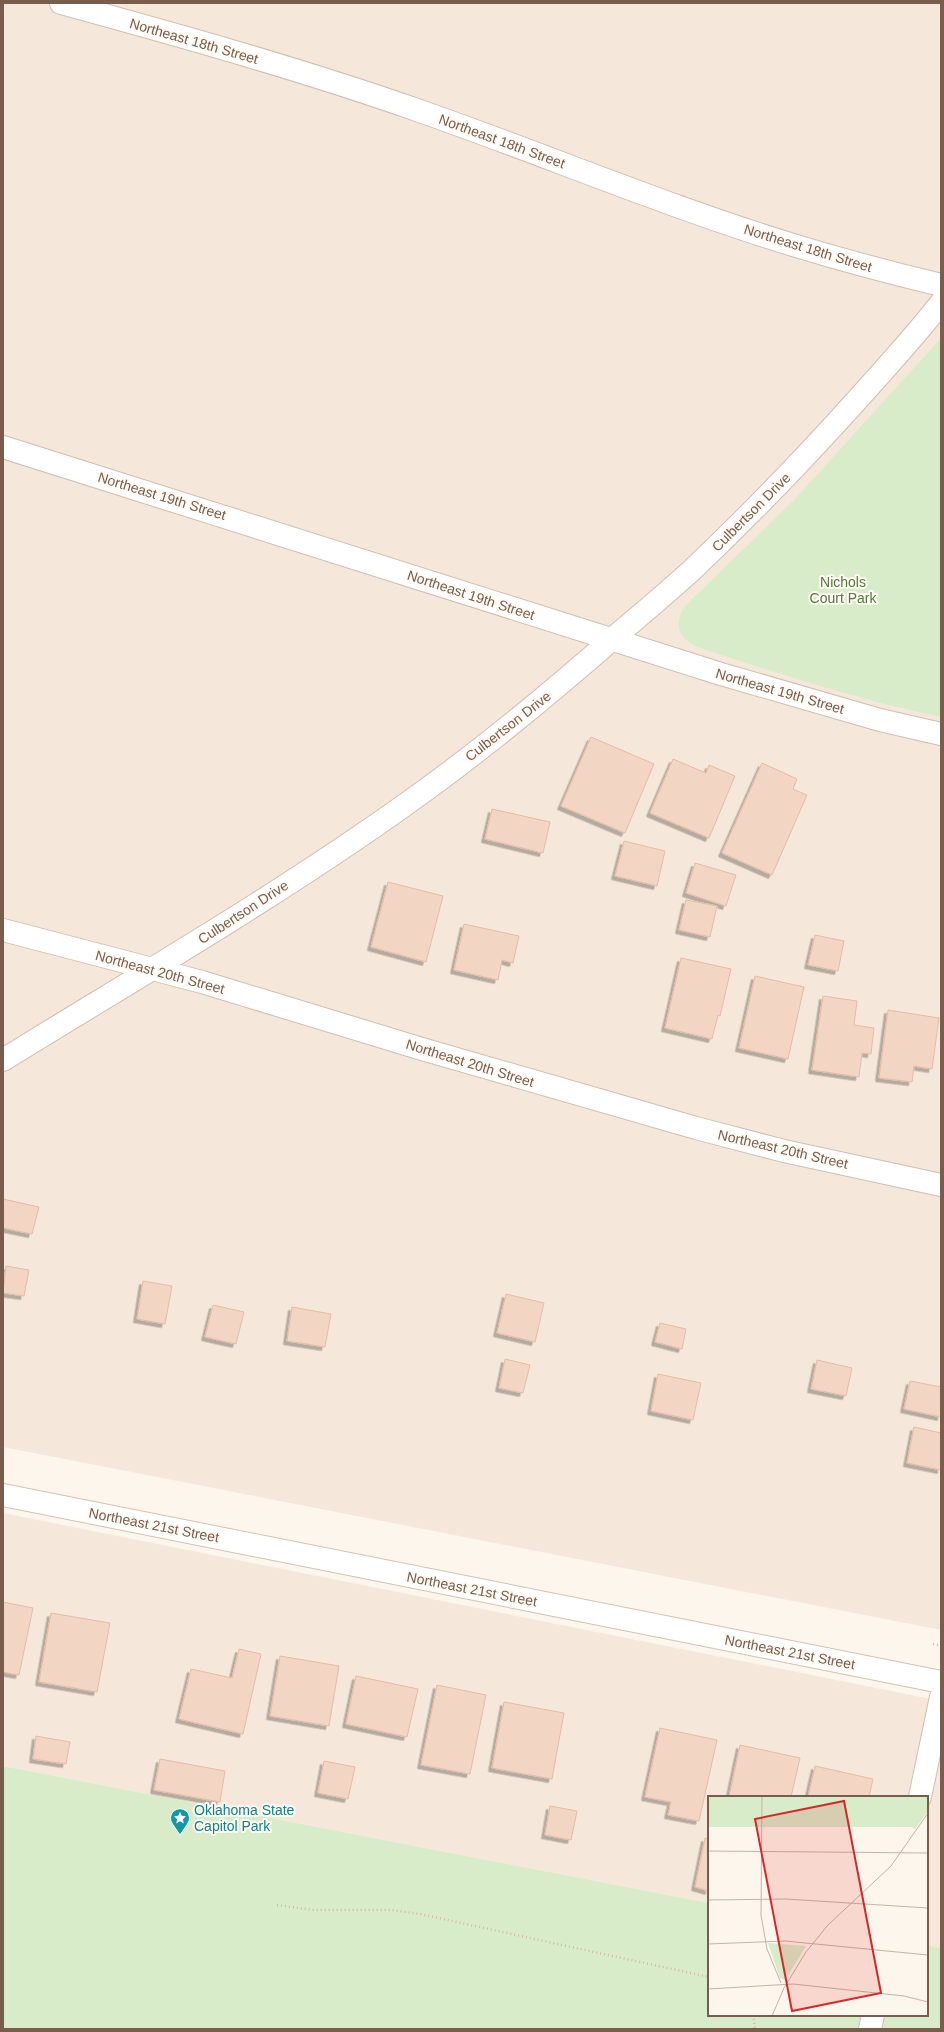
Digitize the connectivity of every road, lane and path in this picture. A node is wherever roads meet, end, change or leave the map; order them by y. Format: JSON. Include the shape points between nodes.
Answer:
{"nodes":[{"id":1,"x":61,"y":3,"type":"edge"},
{"id":2,"x":941,"y":285,"type":"edge"},
{"id":3,"x":941,"y":303,"type":"edge"},
{"id":4,"x":3,"y":447,"type":"edge"},
{"id":5,"x":612,"y":639,"type":"junction"},
{"id":6,"x":941,"y":734,"type":"edge"},
{"id":7,"x":3,"y":930,"type":"edge"},
{"id":8,"x":154,"y":969,"type":"junction"},
{"id":9,"x":3,"y":1060,"type":"edge"},
{"id":10,"x":941,"y":1185,"type":"edge"},
{"id":11,"x":3,"y":1495,"type":"edge"},
{"id":12,"x":933,"y":1644,"type":"dead end"},
{"id":13,"x":941,"y":1646,"type":"edge"},
{"id":14,"x":941,"y":1682,"type":"edge"},
{"id":15,"x":941,"y":1697,"type":"edge"},
{"id":16,"x":920,"y":1796,"type":"edge"},
{"id":17,"x":277,"y":1905,"type":"dead end"},
{"id":18,"x":708,"y":1977,"type":"edge"},
{"id":19,"x":753,"y":2016,"type":"edge"},
{"id":20,"x":873,"y":2016,"type":"edge"},
{"id":21,"x":755,"y":2029,"type":"edge"},
{"id":22,"x":870,"y":2029,"type":"edge"}],
"edges":[{"from":1,"to":2,"type":"street","name":"Northeast 18th Street","via":[[213,45],[362,92],[756,233],[880,270]]},
{"from":3,"to":5,"type":"street","name":"Culbertson Drive","via":[[804,458],[689,572]]},
{"from":4,"to":5,"type":"street","name":"Northeast 19th Street"},
{"from":5,"to":6,"type":"street","name":"Northeast 19th Street","via":[[803,699]]},
{"from":5,"to":8,"type":"street","name":"Culbertson Drive","via":[[551,692],[408,803]]},
{"from":7,"to":8,"type":"street","name":"Northeast 20th Street"},
{"from":8,"to":9,"type":"street","name":"Culbertson Drive"},
{"from":8,"to":10,"type":"street","name":"Northeast 20th Street","via":[[696,1128],[784,1151]]},
{"from":11,"to":14,"type":"street","name":"Northeast 21st Street"},
{"from":12,"to":13,"type":"path"},
{"from":15,"to":16,"type":"street"},
{"from":17,"to":18,"type":"path","via":[[313,1910],[391,1910],[420,1914]]},
{"from":19,"to":21,"type":"path"},
{"from":20,"to":22,"type":"street"}]}
